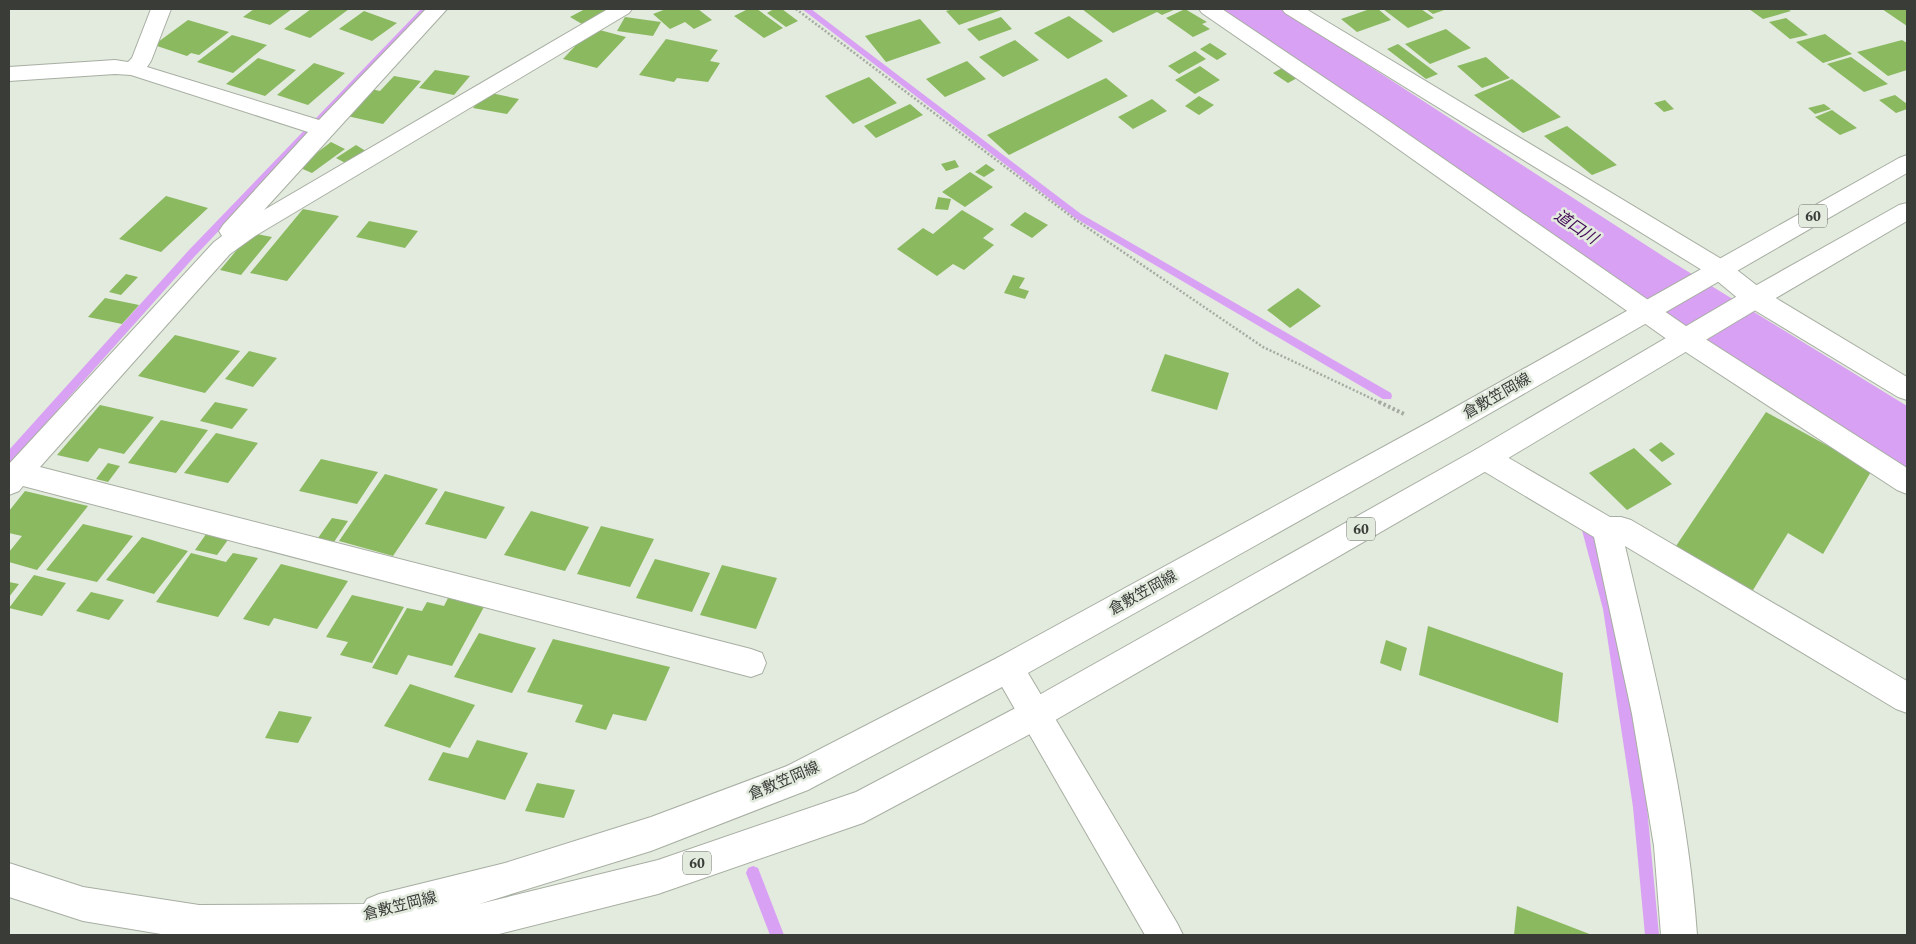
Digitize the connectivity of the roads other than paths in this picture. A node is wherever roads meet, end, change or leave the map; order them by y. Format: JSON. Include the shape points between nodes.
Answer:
{"nodes":[{"id":1,"x":161,"y":9,"type":"edge"},
{"id":2,"x":437,"y":9,"type":"edge"},
{"id":3,"x":622,"y":9,"type":"edge"},
{"id":4,"x":1209,"y":9,"type":"edge"},
{"id":5,"x":1292,"y":9,"type":"edge"},
{"id":6,"x":133,"y":69,"type":"junction"},
{"id":7,"x":9,"y":74,"type":"edge"},
{"id":8,"x":315,"y":127,"type":"junction"},
{"id":9,"x":1907,"y":163,"type":"edge"},
{"id":10,"x":1907,"y":210,"type":"edge"},
{"id":11,"x":222,"y":248,"type":"junction"},
{"id":12,"x":1719,"y":269,"type":"junction"},
{"id":13,"x":1755,"y":298,"type":"junction"},
{"id":14,"x":1646,"y":311,"type":"junction"},
{"id":15,"x":1687,"y":340,"type":"junction"},
{"id":16,"x":1907,"y":390,"type":"edge"},
{"id":17,"x":1485,"y":458,"type":"junction"},
{"id":18,"x":13,"y":478,"type":"edge"},
{"id":19,"x":1907,"y":482,"type":"edge"},
{"id":20,"x":1592,"y":521,"type":"junction"},
{"id":21,"x":752,"y":663,"type":"dead end"},
{"id":22,"x":1008,"y":668,"type":"junction"},
{"id":23,"x":1907,"y":698,"type":"edge"},
{"id":24,"x":1034,"y":715,"type":"junction"},
{"id":25,"x":9,"y":880,"type":"edge"},
{"id":26,"x":334,"y":922,"type":"junction"},
{"id":27,"x":1164,"y":935,"type":"edge"},
{"id":28,"x":1679,"y":935,"type":"edge"}],
"edges":[{"from":1,"to":6,"type":"street","via":[[141,61]]},
{"from":2,"to":8,"type":"street"},
{"from":3,"to":11,"type":"street","via":[[247,230]]},
{"from":4,"to":14,"type":"street"},
{"from":5,"to":12,"type":"street"},
{"from":6,"to":7,"type":"street","via":[[115,66]]},
{"from":6,"to":8,"type":"street"},
{"from":8,"to":11,"type":"street","via":[[232,230]]},
{"from":9,"to":12,"type":"street","name":"倉敷笠岡線","number":"60"},
{"from":10,"to":13,"type":"street","name":"倉敷笠岡線","number":"60"},
{"from":11,"to":18,"type":"street"},
{"from":12,"to":13,"type":"street"},
{"from":12,"to":14,"type":"street","name":"倉敷笠岡線","number":"60"},
{"from":13,"to":15,"type":"street","name":"倉敷笠岡線","number":"60"},
{"from":13,"to":16,"type":"street"},
{"from":14,"to":15,"type":"street"},
{"from":14,"to":22,"type":"street","name":"倉敷笠岡線","number":"60"},
{"from":15,"to":17,"type":"street","name":"倉敷笠岡線","number":"60"},
{"from":15,"to":19,"type":"street"},
{"from":17,"to":20,"type":"street"},
{"from":17,"to":24,"type":"street","name":"倉敷笠岡線","number":"60"},
{"from":18,"to":21,"type":"street"},
{"from":20,"to":23,"type":"street","via":[[1621,529]]},
{"from":20,"to":28,"type":"street","via":[[1620,598],[1648,714],[1671,846]]},
{"from":22,"to":24,"type":"street"},
{"from":22,"to":26,"type":"street","name":"倉敷笠岡線","number":"60","via":[[796,779],[651,834],[504,880]]},
{"from":24,"to":26,"type":"street","name":"倉敷笠岡線","number":"60","via":[[863,806],[658,877],[482,921]]},
{"from":24,"to":27,"type":"street"},
{"from":25,"to":26,"type":"street","name":"倉敷笠岡線","number":"60","via":[[83,904],[200,922]]}]}
